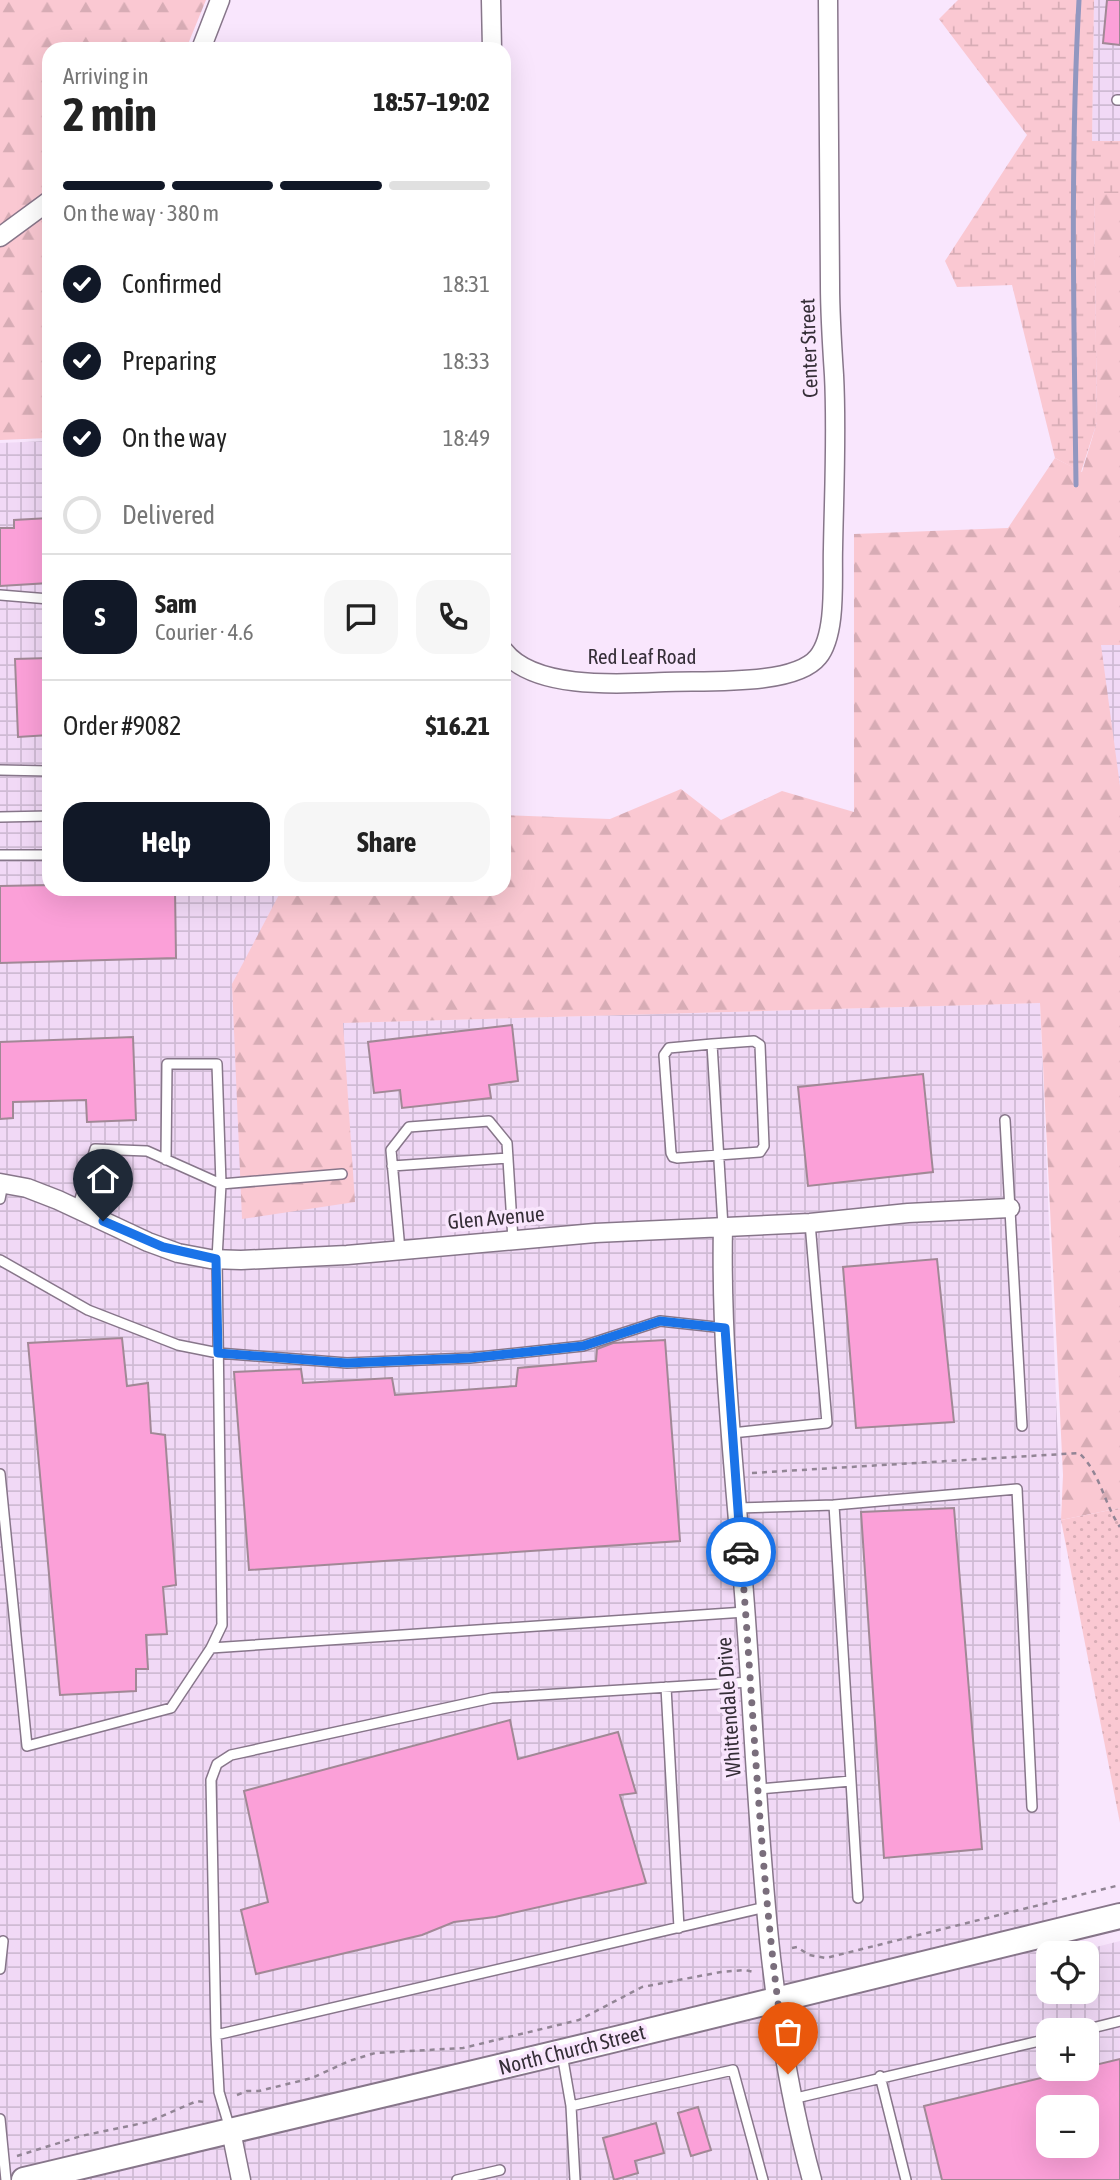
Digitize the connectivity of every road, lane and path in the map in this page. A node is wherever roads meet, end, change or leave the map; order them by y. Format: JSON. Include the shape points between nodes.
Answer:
{"nodes":[{"id":1,"x":220,"y":0,"type":"edge"},
{"id":2,"x":491,"y":0,"type":"edge"},
{"id":3,"x":828,"y":0,"type":"edge"},
{"id":4,"x":204,"y":42,"type":"edge"},
{"id":5,"x":492,"y":42,"type":"edge"},
{"id":6,"x":42,"y":206,"type":"edge"},
{"id":7,"x":0,"y":237,"type":"edge"},
{"id":8,"x":0,"y":595,"type":"edge"},
{"id":9,"x":42,"y":598,"type":"edge"},
{"id":10,"x":511,"y":660,"type":"edge"},
{"id":11,"x":788,"y":674,"type":"joint"},
{"id":12,"x":0,"y":770,"type":"edge"},
{"id":13,"x":42,"y":771,"type":"edge"},
{"id":14,"x":42,"y":816,"type":"edge"},
{"id":15,"x":0,"y":817,"type":"edge"},
{"id":16,"x":0,"y":855,"type":"edge"},
{"id":17,"x":42,"y":855,"type":"edge"},
{"id":18,"x":712,"y":1044,"type":"junction"},
{"id":19,"x":1005,"y":1120,"type":"dead end"},
{"id":20,"x":720,"y":1155,"type":"junction"},
{"id":21,"x":508,"y":1158,"type":"junction"},
{"id":22,"x":166,"y":1160,"type":"junction"},
{"id":23,"x":392,"y":1166,"type":"junction"},
{"id":24,"x":342,"y":1174,"type":"dead end"},
{"id":25,"x":222,"y":1184,"type":"junction"},
{"id":26,"x":1,"y":1189,"type":"edge"},
{"id":27,"x":1010,"y":1208,"type":"junction"},
{"id":28,"x":77,"y":1209,"type":"junction"},
{"id":29,"x":810,"y":1223,"type":"junction"},
{"id":30,"x":723,"y":1227,"type":"junction"},
{"id":31,"x":513,"y":1240,"type":"junction"},
{"id":32,"x":400,"y":1250,"type":"junction"},
{"id":33,"x":216,"y":1259,"type":"junction"},
{"id":34,"x":0,"y":1260,"type":"edge"},
{"id":35,"x":725,"y":1328,"type":"junction"},
{"id":36,"x":218,"y":1353,"type":"junction"},
{"id":37,"x":1022,"y":1426,"type":"dead end"},
{"id":38,"x":732,"y":1433,"type":"junction"},
{"id":39,"x":0,"y":1474,"type":"edge"},
{"id":40,"x":735,"y":1474,"type":"junction"},
{"id":41,"x":834,"y":1505,"type":"junction"},
{"id":42,"x":737,"y":1508,"type":"junction"},
{"id":43,"x":1120,"y":1527,"type":"edge"},
{"id":44,"x":745,"y":1612,"type":"junction"},
{"id":45,"x":211,"y":1648,"type":"junction"},
{"id":46,"x":750,"y":1682,"type":"junction"},
{"id":47,"x":666,"y":1688,"type":"junction"},
{"id":48,"x":852,"y":1781,"type":"junction"},
{"id":49,"x":758,"y":1789,"type":"junction"},
{"id":50,"x":1032,"y":1807,"type":"dead end"},
{"id":51,"x":1120,"y":1885,"type":"edge"},
{"id":52,"x":858,"y":1898,"type":"dead end"},
{"id":53,"x":766,"y":1907,"type":"junction"},
{"id":54,"x":1120,"y":1916,"type":"edge"},
{"id":55,"x":679,"y":1928,"type":"junction"},
{"id":56,"x":2,"y":1941,"type":"dead end"},
{"id":57,"x":792,"y":1948,"type":"dead end"},
{"id":58,"x":0,"y":1969,"type":"edge"},
{"id":59,"x":754,"y":1972,"type":"dead end"},
{"id":60,"x":777,"y":2000,"type":"junction"},
{"id":61,"x":1120,"y":2021,"type":"edge"},
{"id":62,"x":1099,"y":2026,"type":"edge"},
{"id":63,"x":216,"y":2035,"type":"junction"},
{"id":64,"x":1036,"y":2042,"type":"edge"},
{"id":65,"x":561,"y":2053,"type":"junction"},
{"id":66,"x":880,"y":2077,"type":"junction"},
{"id":67,"x":237,"y":2095,"type":"dead end"},
{"id":68,"x":792,"y":2098,"type":"junction"},
{"id":69,"x":204,"y":2102,"type":"dead end"},
{"id":70,"x":571,"y":2106,"type":"junction"},
{"id":71,"x":0,"y":2119,"type":"edge"},
{"id":72,"x":231,"y":2131,"type":"junction"},
{"id":73,"x":3,"y":2160,"type":"junction"},
{"id":74,"x":500,"y":2170,"type":"dead end"},
{"id":75,"x":6,"y":2180,"type":"edge"},
{"id":76,"x":24,"y":2180,"type":"edge"},
{"id":77,"x":241,"y":2180,"type":"edge"},
{"id":78,"x":457,"y":2180,"type":"edge"},
{"id":79,"x":575,"y":2180,"type":"edge"},
{"id":80,"x":762,"y":2180,"type":"edge"},
{"id":81,"x":812,"y":2180,"type":"edge"},
{"id":82,"x":906,"y":2180,"type":"edge"}],
"edges":[{"from":1,"to":4,"type":"street"},
{"from":2,"to":5,"type":"street"},
{"from":3,"to":11,"type":"street","name":"Center Street","via":[[834,374],[831,608],[818,657]]},
{"from":6,"to":7,"type":"street"},
{"from":8,"to":9,"type":"lane"},
{"from":10,"to":11,"type":"street","name":"Red Leaf Road","via":[[547,676],[600,683],[769,679]]},
{"from":12,"to":13,"type":"lane"},
{"from":14,"to":15,"type":"lane"},
{"from":16,"to":17,"type":"lane"},
{"from":18,"to":20,"type":"lane"},
{"from":18,"to":20,"type":"lane","via":[[754,1041],[760,1045],[764,1146],[760,1152]]},
{"from":18,"to":20,"type":"lane","via":[[666,1051],[670,1140],[671,1153],[677,1158]]},
{"from":19,"to":27,"type":"lane"},
{"from":20,"to":30,"type":"lane"},
{"from":21,"to":23,"type":"lane"},
{"from":21,"to":23,"type":"lane","via":[[507,1143],[489,1121],[408,1127],[391,1150]]},
{"from":21,"to":31,"type":"lane"},
{"from":22,"to":25,"type":"lane"},
{"from":22,"to":25,"type":"lane","via":[[167,1064],[217,1064]]},
{"from":22,"to":28,"type":"lane","via":[[147,1151],[95,1149]]},
{"from":23,"to":32,"type":"lane"},
{"from":24,"to":25,"type":"lane"},
{"from":25,"to":33,"type":"lane"},
{"from":26,"to":28,"type":"street","name":"Glen Avenue","via":[[27,1188]]},
{"from":27,"to":29,"type":"street","name":"Glen Avenue"},
{"from":27,"to":37,"type":"lane"},
{"from":28,"to":33,"type":"street","name":"Glen Avenue","via":[[148,1242]]},
{"from":29,"to":30,"type":"street","name":"Glen Avenue"},
{"from":29,"to":38,"type":"lane","via":[[827,1423]]},
{"from":30,"to":31,"type":"street","name":"Glen Avenue"},
{"from":30,"to":35,"type":"street","name":"Whittendale Drive"},
{"from":31,"to":32,"type":"street","name":"Glen Avenue"},
{"from":32,"to":33,"type":"street","name":"Glen Avenue"},
{"from":33,"to":36,"type":"lane"},
{"from":34,"to":36,"type":"lane","via":[[88,1310],[178,1346]]},
{"from":35,"to":36,"type":"lane","via":[[660,1321],[583,1346],[456,1358],[347,1363]]},
{"from":35,"to":38,"type":"street","name":"Whittendale Drive"},
{"from":36,"to":45,"type":"lane","via":[[222,1625]]},
{"from":38,"to":40,"type":"street","name":"Whittendale Drive"},
{"from":39,"to":45,"type":"lane","via":[[27,1746],[172,1708]]},
{"from":40,"to":42,"type":"street","name":"Whittendale Drive"},
{"from":40,"to":43,"type":"path","via":[[1079,1453]]},
{"from":41,"to":42,"type":"lane"},
{"from":41,"to":48,"type":"lane"},
{"from":41,"to":50,"type":"lane","via":[[1017,1489]]},
{"from":42,"to":44,"type":"street","name":"Whittendale Drive"},
{"from":44,"to":45,"type":"lane"},
{"from":44,"to":46,"type":"street","name":"Whittendale Drive"},
{"from":46,"to":47,"type":"lane"},
{"from":46,"to":49,"type":"street","name":"Whittendale Drive"},
{"from":47,"to":55,"type":"lane"},
{"from":47,"to":63,"type":"lane","via":[[492,1698],[231,1755],[217,1764],[211,1780]]},
{"from":48,"to":49,"type":"lane"},
{"from":48,"to":52,"type":"lane"},
{"from":49,"to":53,"type":"street","name":"Whittendale Drive"},
{"from":51,"to":57,"type":"path","via":[[826,1958]]},
{"from":53,"to":55,"type":"lane"},
{"from":53,"to":60,"type":"street","name":"Whittendale Drive"},
{"from":54,"to":60,"type":"main road","name":"North Church Street"},
{"from":55,"to":63,"type":"lane"},
{"from":56,"to":58,"type":"lane"},
{"from":59,"to":67,"type":"path","via":[[721,1972],[642,1987],[579,2020],[463,2048],[374,2053],[312,2078]]},
{"from":60,"to":65,"type":"main road","name":"North Church Street"},
{"from":60,"to":68,"type":"street","name":"Whittendale Drive"},
{"from":61,"to":62,"type":"lane"},
{"from":63,"to":72,"type":"lane","via":[[219,2092]]},
{"from":64,"to":66,"type":"lane"},
{"from":65,"to":70,"type":"lane"},
{"from":65,"to":72,"type":"main road","name":"North Church Street"},
{"from":66,"to":68,"type":"lane"},
{"from":66,"to":82,"type":"lane"},
{"from":68,"to":81,"type":"street","name":"Whittendale Drive"},
{"from":69,"to":73,"type":"path","via":[[148,2122]]},
{"from":70,"to":79,"type":"lane"},
{"from":70,"to":80,"type":"lane","via":[[733,2070]]},
{"from":71,"to":73,"type":"lane"},
{"from":72,"to":76,"type":"main road","name":"North Church Street"},
{"from":72,"to":77,"type":"street"},
{"from":73,"to":75,"type":"lane"},
{"from":74,"to":78,"type":"lane"}]}
